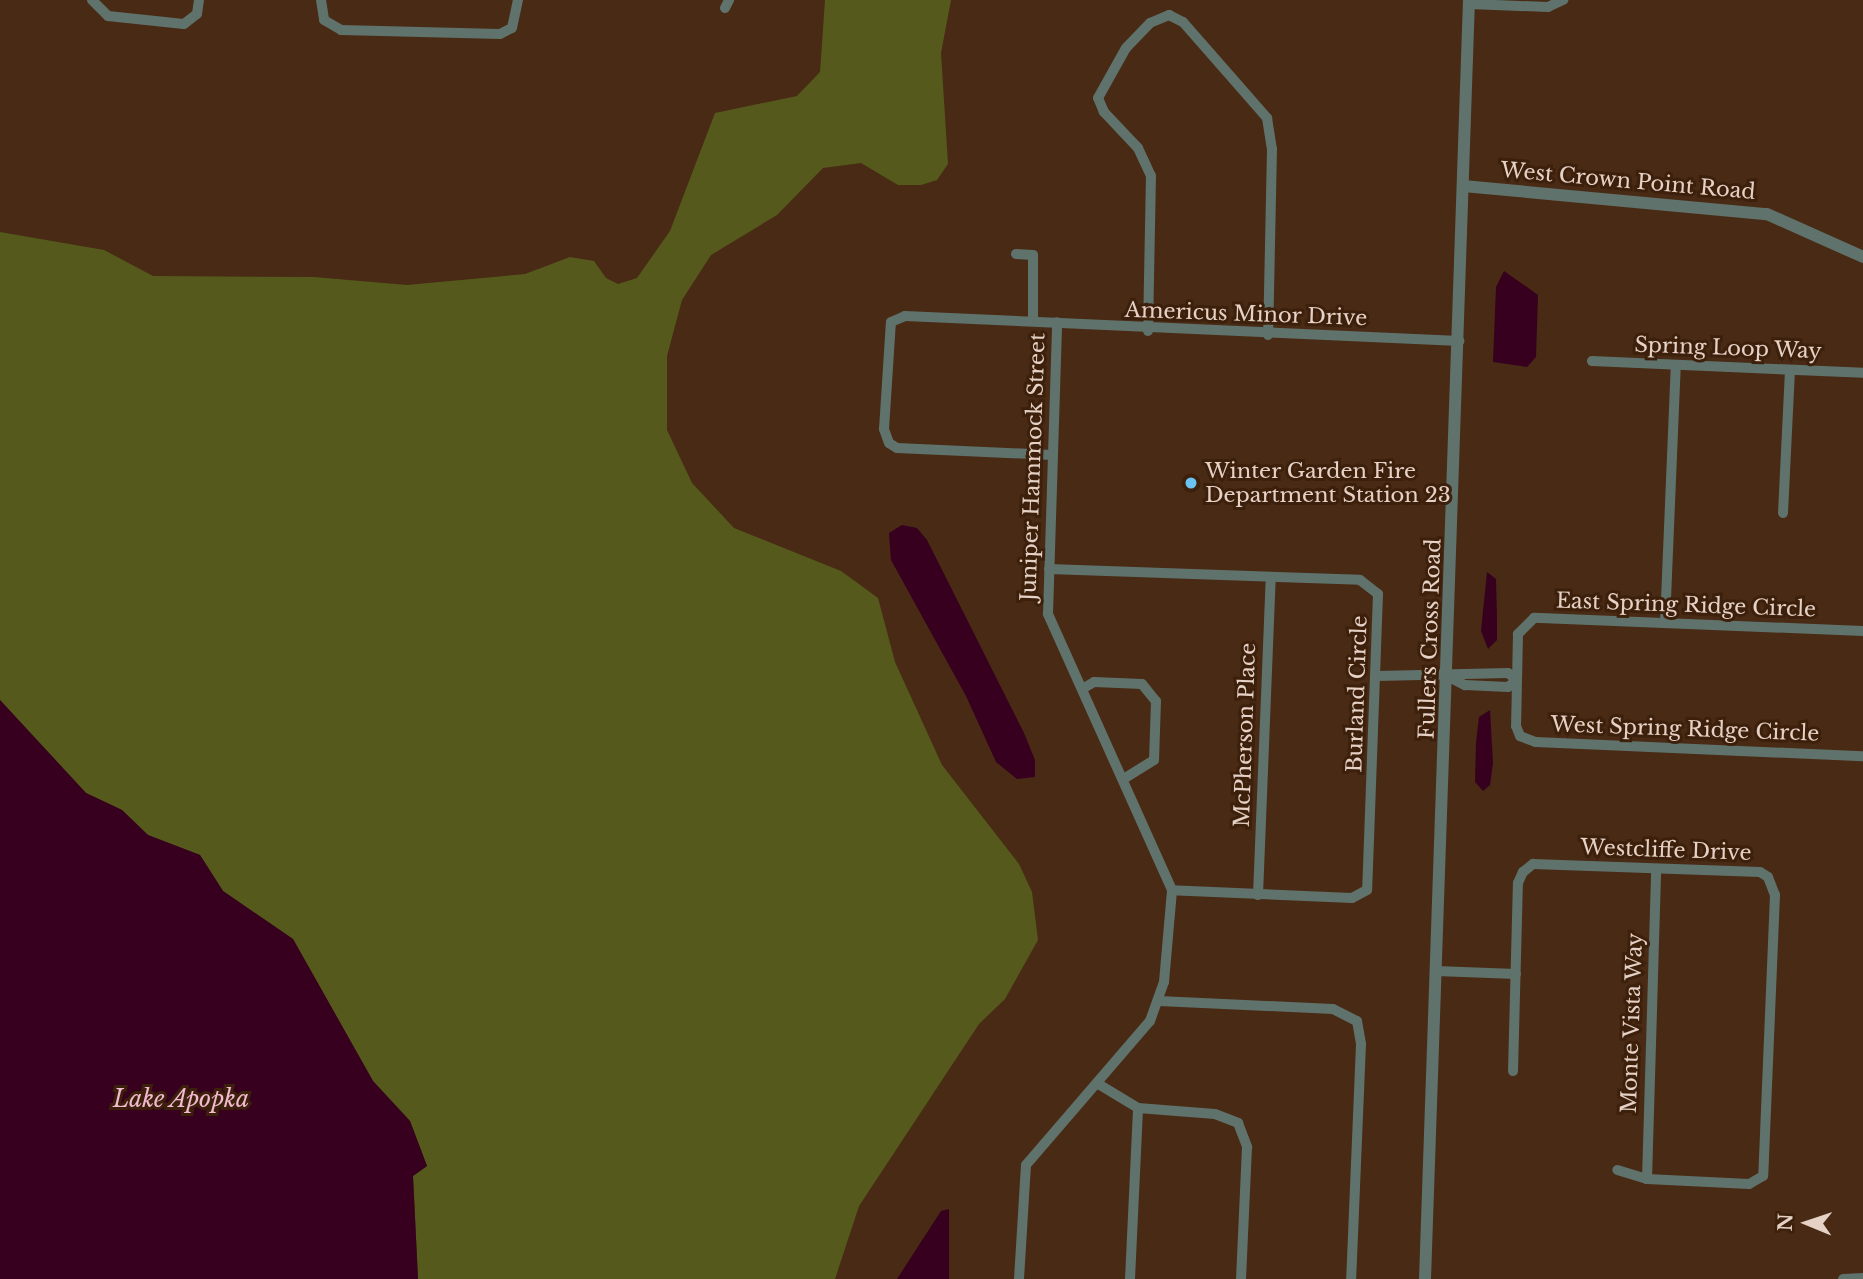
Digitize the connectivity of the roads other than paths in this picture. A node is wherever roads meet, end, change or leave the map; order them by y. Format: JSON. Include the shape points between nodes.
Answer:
{"nodes":[{"id":1,"x":92,"y":0,"type":"edge"},
{"id":2,"x":200,"y":0,"type":"edge"},
{"id":3,"x":321,"y":0,"type":"edge"},
{"id":4,"x":518,"y":0,"type":"edge"},
{"id":5,"x":1563,"y":0,"type":"edge"},
{"id":6,"x":1469,"y":2,"type":"edge"},
{"id":7,"x":1464,"y":186,"type":"junction"},
{"id":8,"x":1016,"y":254,"type":"dead end"},
{"id":9,"x":1863,"y":257,"type":"edge"},
{"id":10,"x":1033,"y":321,"type":"junction"},
{"id":11,"x":1057,"y":322,"type":"junction"},
{"id":12,"x":1148,"y":331,"type":"junction"},
{"id":13,"x":1268,"y":335,"type":"junction"},
{"id":14,"x":1459,"y":341,"type":"junction"},
{"id":15,"x":1592,"y":361,"type":"dead end"},
{"id":16,"x":1676,"y":365,"type":"junction"},
{"id":17,"x":1790,"y":369,"type":"junction"},
{"id":18,"x":1863,"y":373,"type":"edge"},
{"id":19,"x":1052,"y":455,"type":"junction"},
{"id":20,"x":1783,"y":513,"type":"dead end"},
{"id":21,"x":1049,"y":569,"type":"junction"},
{"id":22,"x":1270,"y":577,"type":"junction"},
{"id":23,"x":1665,"y":623,"type":"junction"},
{"id":24,"x":1863,"y":631,"type":"edge"},
{"id":25,"x":1377,"y":676,"type":"junction"},
{"id":26,"x":1449,"y":677,"type":"junction"},
{"id":27,"x":1517,"y":680,"type":"junction"},
{"id":28,"x":1082,"y":689,"type":"junction"},
{"id":29,"x":1863,"y":756,"type":"edge"},
{"id":30,"x":1124,"y":779,"type":"junction"},
{"id":31,"x":1656,"y":869,"type":"junction"},
{"id":32,"x":1172,"y":890,"type":"junction"},
{"id":33,"x":1258,"y":895,"type":"junction"},
{"id":34,"x":1436,"y":971,"type":"junction"},
{"id":35,"x":1516,"y":974,"type":"junction"},
{"id":36,"x":1159,"y":1001,"type":"junction"},
{"id":37,"x":1513,"y":1071,"type":"dead end"},
{"id":38,"x":1100,"y":1085,"type":"junction"},
{"id":39,"x":1138,"y":1108,"type":"junction"},
{"id":40,"x":1617,"y":1170,"type":"dead end"},
{"id":41,"x":1647,"y":1179,"type":"junction"},
{"id":42,"x":1863,"y":1278,"type":"edge"},
{"id":43,"x":1019,"y":1279,"type":"edge"},
{"id":44,"x":1130,"y":1279,"type":"edge"},
{"id":45,"x":1241,"y":1279,"type":"edge"},
{"id":46,"x":1351,"y":1279,"type":"edge"},
{"id":47,"x":1425,"y":1279,"type":"edge"},
{"id":48,"x":1843,"y":1279,"type":"edge"}],
"edges":[{"from":1,"to":2,"type":"street","via":[[108,16],[184,24],[197,14]]},
{"from":3,"to":4,"type":"street","via":[[324,20],[341,30],[500,34],[512,29]]},
{"from":5,"to":6,"type":"street","via":[[1548,7]]},
{"from":6,"to":7,"type":"street","name":"Fullers Cross Road"},
{"from":7,"to":9,"type":"street","name":"West Crown Point Road","via":[[1767,214]]},
{"from":7,"to":14,"type":"street","name":"Fullers Cross Road"},
{"from":8,"to":10,"type":"street","via":[[1033,255]]},
{"from":10,"to":11,"type":"street","name":"Americus Minor Drive"},
{"from":10,"to":19,"type":"street","name":"Americus Minor Drive","via":[[905,316],[891,322],[884,429],[897,448]]},
{"from":11,"to":12,"type":"street","name":"Americus Minor Drive"},
{"from":11,"to":19,"type":"street","name":"Juniper Hammock Street"},
{"from":12,"to":13,"type":"street","name":"Americus Minor Drive"},
{"from":12,"to":13,"type":"street","via":[[1151,176],[1138,148],[1104,112],[1098,98],[1126,48],[1150,23],[1169,15],[1183,22],[1267,118],[1272,149]]},
{"from":13,"to":14,"type":"street","name":"Americus Minor Drive"},
{"from":14,"to":26,"type":"street","name":"Fullers Cross Road"},
{"from":15,"to":16,"type":"street","name":"Spring Loop Way"},
{"from":16,"to":17,"type":"street","name":"Spring Loop Way"},
{"from":16,"to":23,"type":"street"},
{"from":17,"to":18,"type":"street","name":"Spring Loop Way"},
{"from":17,"to":20,"type":"street"},
{"from":19,"to":21,"type":"street","name":"Juniper Hammock Street"},
{"from":21,"to":22,"type":"street","name":"Burland Circle"},
{"from":21,"to":28,"type":"street","name":"Juniper Hammock Street","via":[[1050,623]]},
{"from":22,"to":25,"type":"street","name":"Burland Circle","via":[[1360,580],[1374,587],[1380,606]]},
{"from":22,"to":33,"type":"street","name":"McPherson Place"},
{"from":23,"to":24,"type":"street","name":"East Spring Ridge Circle"},
{"from":23,"to":27,"type":"street","name":"East Spring Ridge Circle","via":[[1534,618],[1518,634]]},
{"from":25,"to":26,"type":"street"},
{"from":25,"to":33,"type":"street","name":"Burland Circle","via":[[1367,890],[1352,898]]},
{"from":26,"to":27,"type":"street","via":[[1476,686],[1508,687]]},
{"from":26,"to":34,"type":"street","name":"Fullers Cross Road"},
{"from":27,"to":29,"type":"street","name":"West Spring Ridge Circle","via":[[1516,726],[1520,736],[1536,742]]},
{"from":28,"to":30,"type":"street","name":"Juniper Hammock Street"},
{"from":28,"to":30,"type":"street","via":[[1094,682],[1142,684],[1156,701],[1154,760]]},
{"from":30,"to":32,"type":"street","name":"Juniper Hammock Street"},
{"from":31,"to":35,"type":"street","name":"Westcliffe Drive","via":[[1533,864],[1518,883]]},
{"from":31,"to":41,"type":"street","name":"Monte Vista Way"},
{"from":31,"to":41,"type":"street","name":"Westcliffe Drive","via":[[1759,872],[1773,885],[1774,909],[1763,1176],[1749,1185]]},
{"from":32,"to":33,"type":"street","name":"Burland Circle"},
{"from":32,"to":36,"type":"street"},
{"from":34,"to":35,"type":"street"},
{"from":34,"to":47,"type":"street","name":"Fullers Cross Road"},
{"from":35,"to":37,"type":"street","name":"Westcliffe Drive"},
{"from":36,"to":38,"type":"street","via":[[1141,1038]]},
{"from":36,"to":46,"type":"street","via":[[1334,1009],[1357,1021],[1361,1044]]},
{"from":38,"to":39,"type":"street"},
{"from":38,"to":43,"type":"street","via":[[1027,1165]]},
{"from":39,"to":44,"type":"street"},
{"from":39,"to":45,"type":"street","via":[[1229,1117],[1244,1133]]},
{"from":40,"to":41,"type":"street","name":"Westcliffe Drive"},
{"from":42,"to":48,"type":"street"}]}
